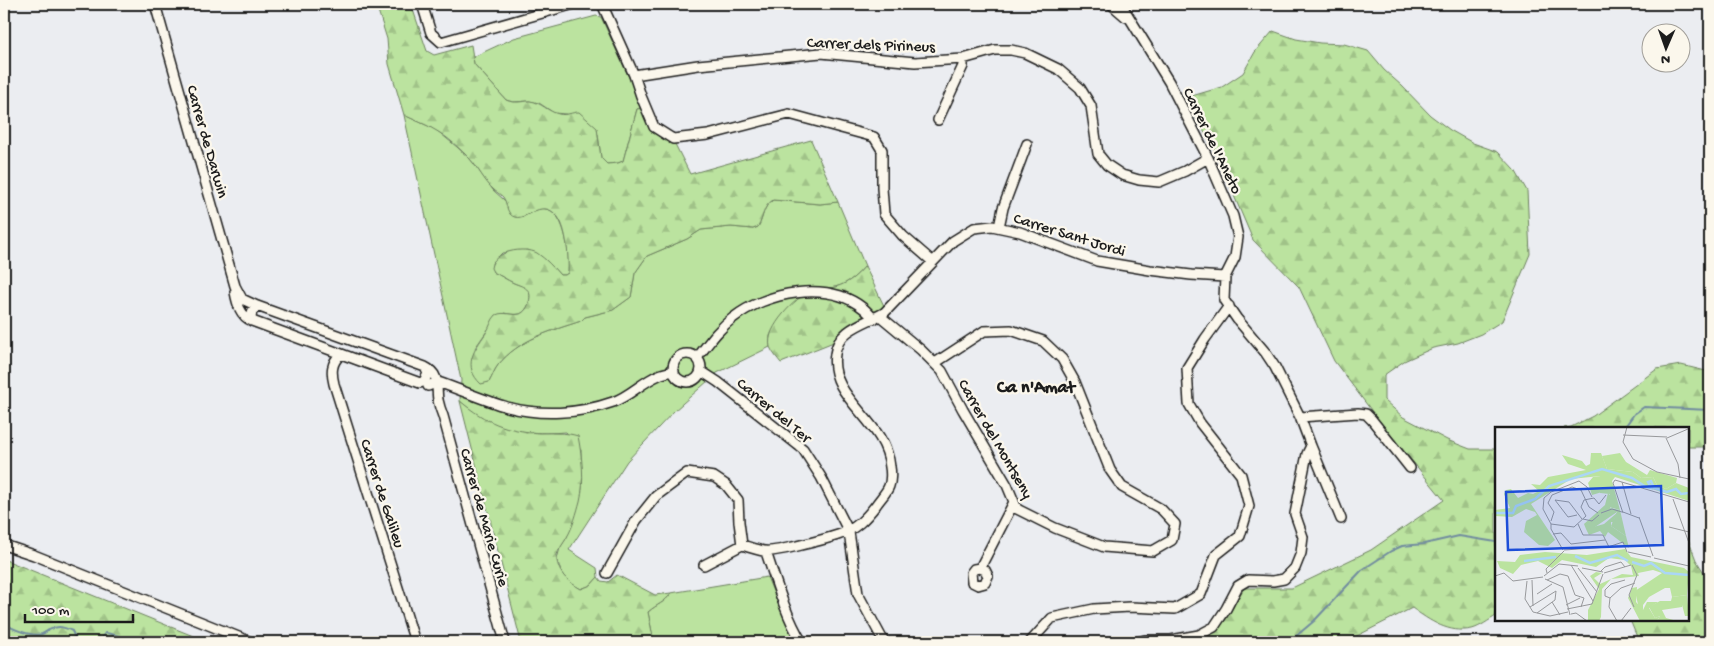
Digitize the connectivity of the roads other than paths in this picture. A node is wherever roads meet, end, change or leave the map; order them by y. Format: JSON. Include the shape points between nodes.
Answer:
{"nodes":[{"id":1,"x":155,"y":4,"type":"edge"},
{"id":2,"x":422,"y":4,"type":"edge"},
{"id":3,"x":574,"y":4,"type":"edge"},
{"id":4,"x":602,"y":4,"type":"edge"},
{"id":5,"x":1111,"y":4,"type":"edge"},
{"id":6,"x":1121,"y":4,"type":"edge"},
{"id":7,"x":1133,"y":23,"type":"junction"},
{"id":8,"x":963,"y":58,"type":"junction"},
{"id":9,"x":634,"y":75,"type":"junction"},
{"id":10,"x":938,"y":120,"type":"dead end"},
{"id":11,"x":1027,"y":144,"type":"dead end"},
{"id":12,"x":1208,"y":158,"type":"junction"},
{"id":13,"x":999,"y":227,"type":"junction"},
{"id":14,"x":933,"y":262,"type":"junction"},
{"id":15,"x":1225,"y":277,"type":"junction"},
{"id":16,"x":235,"y":286,"type":"junction"},
{"id":17,"x":257,"y":306,"type":"junction"},
{"id":18,"x":1228,"y":306,"type":"junction"},
{"id":19,"x":877,"y":317,"type":"junction"},
{"id":20,"x":252,"y":321,"type":"junction"},
{"id":21,"x":341,"y":354,"type":"junction"},
{"id":22,"x":697,"y":358,"type":"junction"},
{"id":23,"x":935,"y":364,"type":"junction"},
{"id":24,"x":425,"y":366,"type":"junction"},
{"id":25,"x":674,"y":371,"type":"junction"},
{"id":26,"x":701,"y":371,"type":"junction"},
{"id":27,"x":438,"y":382,"type":"junction"},
{"id":28,"x":424,"y":384,"type":"junction"},
{"id":29,"x":438,"y":399,"type":"junction"},
{"id":30,"x":1300,"y":418,"type":"junction"},
{"id":31,"x":1311,"y":446,"type":"junction"},
{"id":32,"x":1410,"y":468,"type":"dead end"},
{"id":33,"x":1014,"y":502,"type":"junction"},
{"id":34,"x":1342,"y":518,"type":"dead end"},
{"id":35,"x":849,"y":532,"type":"junction"},
{"id":36,"x":4,"y":545,"type":"edge"},
{"id":37,"x":742,"y":545,"type":"junction"},
{"id":38,"x":766,"y":552,"type":"junction"},
{"id":39,"x":704,"y":565,"type":"dead end"},
{"id":40,"x":980,"y":568,"type":"dead end"},
{"id":41,"x":607,"y":573,"type":"dead end"},
{"id":42,"x":251,"y":642,"type":"edge"},
{"id":43,"x":416,"y":642,"type":"edge"},
{"id":44,"x":505,"y":642,"type":"edge"},
{"id":45,"x":802,"y":642,"type":"edge"},
{"id":46,"x":884,"y":642,"type":"edge"},
{"id":47,"x":1030,"y":642,"type":"edge"},
{"id":48,"x":1137,"y":642,"type":"edge"}],
"edges":[{"from":1,"to":16,"type":"street","name":"Carrer de Darwin"},
{"from":2,"to":3,"type":"street","via":[[431,33],[440,42]]},
{"from":4,"to":9,"type":"street"},
{"from":5,"to":7,"type":"street","name":"Carrer de l'Aneto"},
{"from":6,"to":7,"type":"street","name":"Carrer de l'Aneto"},
{"from":7,"to":12,"type":"street","name":"Carrer de l'Aneto","via":[[1169,82]]},
{"from":8,"to":9,"type":"street","name":"Carrer dels Pirineus","via":[[915,62],[821,53]]},
{"from":8,"to":10,"type":"street","via":[[964,66]]},
{"from":8,"to":12,"type":"street","name":"Carrer dels Pirineus","via":[[995,50],[1011,50],[1058,69],[1080,88],[1091,106],[1098,154],[1122,175],[1159,182]]},
{"from":9,"to":14,"type":"street","via":[[654,127],[673,139],[708,135],[789,114],[874,137],[882,150],[884,214]]},
{"from":11,"to":13,"type":"street"},
{"from":12,"to":15,"type":"street","name":"Carrer de l'Aneto","via":[[1233,216],[1238,237],[1235,257]]},
{"from":13,"to":14,"type":"street","name":"Carrer Sant Jordi","via":[[974,228],[953,241]]},
{"from":13,"to":15,"type":"street","name":"Carrer Sant Jordi","via":[[1097,261]]},
{"from":14,"to":19,"type":"street","name":"Carrer Sant Jordi"},
{"from":15,"to":18,"type":"street","via":[[1224,300]]},
{"from":16,"to":17,"type":"street","via":[[242,299]]},
{"from":16,"to":20,"type":"street","name":"Carrer de Darwin","via":[[241,311]]},
{"from":17,"to":20,"type":"street","via":[[250,315]]},
{"from":17,"to":24,"type":"street"},
{"from":18,"to":30,"type":"street","via":[[1275,367]]},
{"from":18,"to":47,"type":"street","via":[[1187,368],[1189,404],[1241,475],[1248,506],[1240,536],[1216,555],[1202,594],[1175,609],[1130,607],[1052,618]]},
{"from":19,"to":22,"type":"street","name":"Carrer del Montseny","via":[[854,302],[831,295],[800,292],[776,296],[734,317],[717,332]]},
{"from":19,"to":23,"type":"street","name":"Carrer del Montseny"},
{"from":19,"to":35,"type":"street","name":"Carrer Sant Jordi","via":[[852,327],[840,341],[835,354],[836,373],[845,395],[880,435],[889,455],[891,471],[889,486],[870,512]]},
{"from":20,"to":21,"type":"street"},
{"from":21,"to":28,"type":"street"},
{"from":21,"to":43,"type":"street","name":"Carrer de Galileu","via":[[333,365],[334,384]]},
{"from":22,"to":25,"type":"street","via":[[689,354],[680,356]]},
{"from":22,"to":26,"type":"street"},
{"from":23,"to":33,"type":"street","name":"Carrer del Montseny","via":[[942,370]]},
{"from":23,"to":33,"type":"street","name":"Carrer del Montseny","via":[[984,331],[1010,330],[1043,341],[1062,359],[1076,382],[1110,470],[1122,487],[1161,509],[1175,524],[1172,540],[1152,551],[1104,547],[1017,509]]},
{"from":24,"to":27,"type":"street"},
{"from":24,"to":28,"type":"street","via":[[428,374]]},
{"from":25,"to":26,"type":"street","via":[[679,379],[687,382],[696,379]]},
{"from":25,"to":27,"type":"street","via":[[659,375],[612,402],[573,412],[553,413],[507,407]]},
{"from":26,"to":35,"type":"street","name":"Carrer del Ter","via":[[803,449]]},
{"from":27,"to":28,"type":"street"},
{"from":27,"to":29,"type":"street","name":"Carrer de Marie Curie"},
{"from":28,"to":29,"type":"street","name":"Carrer de Marie Curie"},
{"from":29,"to":44,"type":"street","name":"Carrer de Marie Curie"},
{"from":30,"to":31,"type":"street"},
{"from":30,"to":32,"type":"street","via":[[1366,414]]},
{"from":31,"to":34,"type":"street"},
{"from":31,"to":48,"type":"street","via":[[1295,514],[1303,537],[1301,553],[1294,568],[1284,579],[1248,580],[1238,586],[1214,627],[1199,635]]},
{"from":33,"to":40,"type":"street"},
{"from":35,"to":38,"type":"street","name":"Carrer Sant Jordi"},
{"from":35,"to":46,"type":"street","name":"Carrer del Ter","via":[[858,594]]},
{"from":36,"to":42,"type":"street"},
{"from":37,"to":38,"type":"street"},
{"from":37,"to":39,"type":"street"},
{"from":37,"to":41,"type":"street","via":[[738,500],[726,485],[714,477],[687,473],[656,496],[636,521]]},
{"from":38,"to":45,"type":"street"}]}
